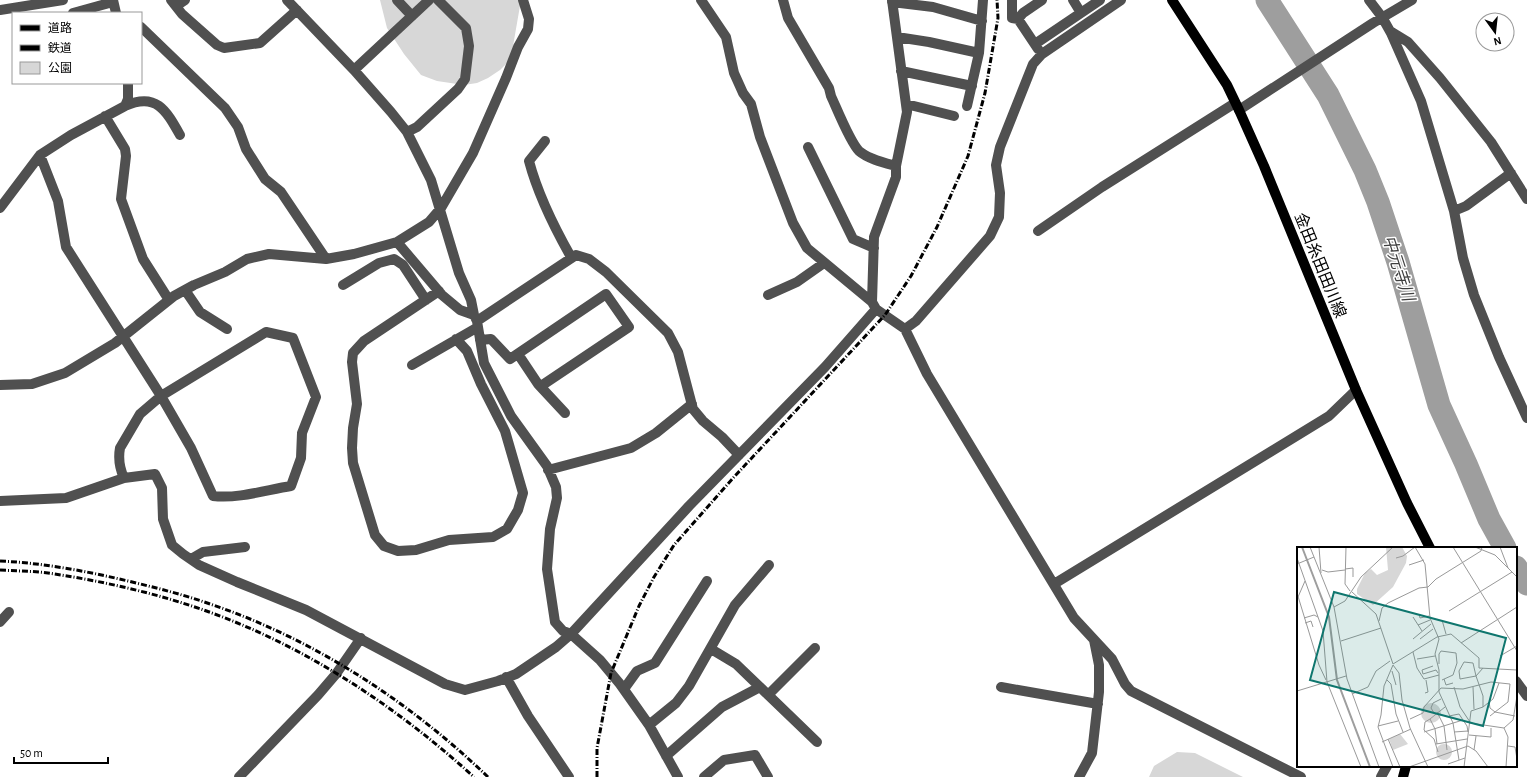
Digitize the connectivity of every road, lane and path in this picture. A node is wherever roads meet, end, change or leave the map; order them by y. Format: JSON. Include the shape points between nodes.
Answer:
{"nodes":[{"id":1,"x":63,"y":0,"type":"edge"},
{"id":2,"x":185,"y":0,"type":"edge"},
{"id":3,"x":287,"y":0,"type":"edge"},
{"id":4,"x":397,"y":0,"type":"edge"},
{"id":5,"x":428,"y":0,"type":"edge"},
{"id":6,"x":438,"y":0,"type":"edge"},
{"id":7,"x":524,"y":0,"type":"edge"},
{"id":8,"x":782,"y":0,"type":"edge"},
{"id":9,"x":983,"y":0,"type":"edge"},
{"id":10,"x":1012,"y":0,"type":"edge"},
{"id":11,"x":1042,"y":0,"type":"edge"},
{"id":12,"x":1072,"y":0,"type":"edge"},
{"id":13,"x":1100,"y":0,"type":"edge"},
{"id":14,"x":1121,"y":0,"type":"edge"},
{"id":15,"x":1172,"y":0,"type":"edge"},
{"id":16,"x":1369,"y":0,"type":"edge"},
{"id":17,"x":1412,"y":0,"type":"edge"},
{"id":18,"x":892,"y":1,"type":"edge"},
{"id":19,"x":706,"y":2,"type":"edge"},
{"id":20,"x":173,"y":3,"type":"edge"},
{"id":21,"x":114,"y":5,"type":"edge"},
{"id":22,"x":0,"y":10,"type":"edge"},
{"id":23,"x":297,"y":10,"type":"junction"},
{"id":24,"x":78,"y":12,"type":"edge"},
{"id":25,"x":124,"y":12,"type":"edge"},
{"id":26,"x":1081,"y":13,"type":"junction"},
{"id":27,"x":412,"y":16,"type":"junction"},
{"id":28,"x":1382,"y":17,"type":"junction"},
{"id":29,"x":1018,"y":19,"type":"junction"},
{"id":30,"x":982,"y":21,"type":"junction"},
{"id":31,"x":142,"y":28,"type":"edge"},
{"id":32,"x":1390,"y":31,"type":"junction"},
{"id":33,"x":897,"y":37,"type":"junction"},
{"id":34,"x":1035,"y":44,"type":"junction"},
{"id":35,"x":979,"y":52,"type":"junction"},
{"id":36,"x":1042,"y":54,"type":"junction"},
{"id":37,"x":354,"y":70,"type":"junction"},
{"id":38,"x":901,"y":71,"type":"junction"},
{"id":39,"x":128,"y":84,"type":"edge"},
{"id":40,"x":972,"y":86,"type":"junction"},
{"id":41,"x":906,"y":104,"type":"junction"},
{"id":42,"x":125,"y":106,"type":"junction"},
{"id":43,"x":968,"y":106,"type":"dead end"},
{"id":44,"x":1240,"y":106,"type":"junction"},
{"id":45,"x":105,"y":116,"type":"junction"},
{"id":46,"x":954,"y":116,"type":"dead end"},
{"id":47,"x":407,"y":132,"type":"junction"},
{"id":48,"x":180,"y":135,"type":"dead end"},
{"id":49,"x":546,"y":141,"type":"dead end"},
{"id":50,"x":808,"y":147,"type":"dead end"},
{"id":51,"x":40,"y":155,"type":"junction"},
{"id":52,"x":896,"y":166,"type":"junction"},
{"id":53,"x":1511,"y":173,"type":"junction"},
{"id":54,"x":1527,"y":198,"type":"edge"},
{"id":55,"x":0,"y":208,"type":"edge"},
{"id":56,"x":441,"y":208,"type":"junction"},
{"id":57,"x":1454,"y":212,"type":"junction"},
{"id":58,"x":1038,"y":231,"type":"dead end"},
{"id":59,"x":397,"y":242,"type":"junction"},
{"id":60,"x":874,"y":248,"type":"junction"},
{"id":61,"x":572,"y":257,"type":"junction"},
{"id":62,"x":326,"y":259,"type":"junction"},
{"id":63,"x":824,"y":263,"type":"junction"},
{"id":64,"x":343,"y":284,"type":"dead end"},
{"id":65,"x":185,"y":290,"type":"junction"},
{"id":66,"x":439,"y":291,"type":"junction"},
{"id":67,"x":768,"y":295,"type":"dead end"},
{"id":68,"x":169,"y":300,"type":"junction"},
{"id":69,"x":426,"y":300,"type":"junction"},
{"id":70,"x":874,"y":306,"type":"junction"},
{"id":71,"x":476,"y":321,"type":"junction"},
{"id":72,"x":227,"y":329,"type":"dead end"},
{"id":73,"x":905,"y":329,"type":"junction"},
{"id":74,"x":123,"y":336,"type":"junction"},
{"id":75,"x":456,"y":339,"type":"junction"},
{"id":76,"x":480,"y":340,"type":"junction"},
{"id":77,"x":518,"y":354,"type":"junction"},
{"id":78,"x":412,"y":365,"type":"dead end"},
{"id":79,"x":0,"y":385,"type":"edge"},
{"id":80,"x":541,"y":386,"type":"junction"},
{"id":81,"x":1356,"y":390,"type":"junction"},
{"id":82,"x":161,"y":396,"type":"junction"},
{"id":83,"x":692,"y":404,"type":"junction"},
{"id":84,"x":565,"y":413,"type":"dead end"},
{"id":85,"x":1527,"y":418,"type":"edge"},
{"id":86,"x":739,"y":455,"type":"junction"},
{"id":87,"x":548,"y":470,"type":"junction"},
{"id":88,"x":124,"y":478,"type":"junction"},
{"id":89,"x":0,"y":501,"type":"edge"},
{"id":90,"x":245,"y":547,"type":"dead end"},
{"id":91,"x":1429,"y":547,"type":"edge"},
{"id":92,"x":191,"y":560,"type":"junction"},
{"id":93,"x":769,"y":564,"type":"dead end"},
{"id":94,"x":708,"y":581,"type":"dead end"},
{"id":95,"x":1054,"y":584,"type":"junction"},
{"id":96,"x":9,"y":612,"type":"dead end"},
{"id":97,"x":0,"y":622,"type":"edge"},
{"id":98,"x":571,"y":634,"type":"junction"},
{"id":99,"x":361,"y":638,"type":"junction"},
{"id":100,"x":1094,"y":640,"type":"junction"},
{"id":101,"x":815,"y":648,"type":"dead end"},
{"id":102,"x":711,"y":649,"type":"junction"},
{"id":103,"x":506,"y":677,"type":"junction"},
{"id":104,"x":1517,"y":682,"type":"edge"},
{"id":105,"x":760,"y":687,"type":"junction"},
{"id":106,"x":1001,"y":687,"type":"dead end"},
{"id":107,"x":624,"y":689,"type":"junction"},
{"id":108,"x":768,"y":695,"type":"junction"},
{"id":109,"x":1527,"y":696,"type":"edge"},
{"id":110,"x":1098,"y":704,"type":"junction"},
{"id":111,"x":649,"y":726,"type":"junction"},
{"id":112,"x":817,"y":742,"type":"dead end"},
{"id":113,"x":666,"y":756,"type":"junction"},
{"id":114,"x":1386,"y":767,"type":"edge"},
{"id":115,"x":1406,"y":767,"type":"edge"},
{"id":116,"x":239,"y":777,"type":"edge"},
{"id":117,"x":569,"y":777,"type":"edge"},
{"id":118,"x":678,"y":777,"type":"edge"},
{"id":119,"x":704,"y":777,"type":"edge"},
{"id":120,"x":768,"y":777,"type":"edge"},
{"id":121,"x":1079,"y":777,"type":"edge"},
{"id":122,"x":1301,"y":777,"type":"edge"},
{"id":123,"x":1381,"y":777,"type":"edge"},
{"id":124,"x":1403,"y":777,"type":"edge"}],
"edges":[{"from":1,"to":22,"type":"street"},
{"from":2,"to":20,"type":"street"},
{"from":3,"to":23,"type":"street"},
{"from":4,"to":27,"type":"street"},
{"from":5,"to":27,"type":"street"},
{"from":6,"to":47,"type":"street","via":[[466,28],[469,46],[465,79],[458,89],[417,127]]},
{"from":7,"to":56,"type":"street","via":[[529,19],[528,29],[473,153]]},
{"from":8,"to":52,"type":"street","via":[[788,18],[829,88],[854,144],[866,155]]},
{"from":9,"to":30,"type":"street"},
{"from":10,"to":29,"type":"street","via":[[1012,18]]},
{"from":11,"to":29,"type":"street"},
{"from":12,"to":26,"type":"street"},
{"from":13,"to":26,"type":"street"},
{"from":14,"to":36,"type":"street"},
{"from":15,"to":44,"type":"main road","name":"金田糸田田川線"},
{"from":16,"to":28,"type":"street"},
{"from":17,"to":28,"type":"street"},
{"from":18,"to":30,"type":"street","via":[[933,7]]},
{"from":18,"to":33,"type":"street"},
{"from":19,"to":63,"type":"street","via":[[726,37],[734,73],[751,104],[760,137],[793,223],[807,248]]},
{"from":20,"to":23,"type":"street","via":[[217,46],[224,48],[260,43]]},
{"from":21,"to":24,"type":"street"},
{"from":21,"to":25,"type":"street"},
{"from":23,"to":37,"type":"street"},
{"from":26,"to":34,"type":"street"},
{"from":27,"to":37,"type":"street"},
{"from":28,"to":32,"type":"street"},
{"from":28,"to":44,"type":"street"},
{"from":29,"to":34,"type":"street"},
{"from":30,"to":35,"type":"street"},
{"from":31,"to":62,"type":"street","via":[[225,108],[238,127],[246,149],[265,179],[281,192]]},
{"from":32,"to":53,"type":"street","via":[[1408,42],[1440,78],[1491,142]]},
{"from":32,"to":57,"type":"street","via":[[1420,101]]},
{"from":33,"to":35,"type":"street"},
{"from":33,"to":38,"type":"street"},
{"from":34,"to":36,"type":"street"},
{"from":35,"to":40,"type":"street"},
{"from":36,"to":73,"type":"street","via":[[1033,64],[1000,147],[996,165],[1000,193],[999,217],[990,236],[916,321]]},
{"from":37,"to":47,"type":"street"},
{"from":38,"to":40,"type":"street"},
{"from":38,"to":41,"type":"street"},
{"from":39,"to":42,"type":"street","via":[[128,99]]},
{"from":40,"to":43,"type":"street"},
{"from":41,"to":46,"type":"street"},
{"from":41,"to":52,"type":"street","via":[[907,112]]},
{"from":42,"to":45,"type":"street"},
{"from":42,"to":48,"type":"street","via":[[133,102],[152,101],[165,110]]},
{"from":44,"to":58,"type":"street","via":[[1102,187]]},
{"from":44,"to":81,"type":"main road","name":"金田糸田田川線"},
{"from":45,"to":51,"type":"street"},
{"from":45,"to":68,"type":"street","via":[[126,156],[121,199],[143,259]]},
{"from":47,"to":56,"type":"street","via":[[431,180]]},
{"from":49,"to":61,"type":"street","via":[[529,161],[560,239]]},
{"from":50,"to":60,"type":"street","via":[[853,239]]},
{"from":51,"to":55,"type":"street"},
{"from":51,"to":74,"type":"street","via":[[58,201],[66,247]]},
{"from":52,"to":60,"type":"street","via":[[896,177],[874,237]]},
{"from":53,"to":54,"type":"street"},
{"from":53,"to":57,"type":"street"},
{"from":56,"to":59,"type":"street","via":[[429,222]]},
{"from":56,"to":71,"type":"street"},
{"from":57,"to":85,"type":"street","via":[[1463,258],[1474,295]]},
{"from":59,"to":62,"type":"street"},
{"from":59,"to":66,"type":"street"},
{"from":60,"to":70,"type":"street"},
{"from":61,"to":71,"type":"street"},
{"from":61,"to":83,"type":"street","via":[[576,254],[589,259],[606,272],[668,333],[678,352]]},
{"from":62,"to":65,"type":"street","via":[[269,254],[247,259]]},
{"from":63,"to":67,"type":"street","via":[[797,282]]},
{"from":63,"to":70,"type":"street"},
{"from":64,"to":69,"type":"street","via":[[379,263],[394,259],[403,265]]},
{"from":65,"to":68,"type":"street"},
{"from":65,"to":72,"type":"street","via":[[200,312]]},
{"from":66,"to":69,"type":"street"},
{"from":66,"to":71,"type":"street"},
{"from":68,"to":74,"type":"street"},
{"from":69,"to":75,"type":"street","via":[[364,341],[353,353],[357,404],[353,428],[353,463],[375,535],[384,546],[398,551],[416,550],[448,540],[493,537],[507,529],[518,510],[523,493],[505,431],[467,352]]},
{"from":70,"to":73,"type":"street"},
{"from":70,"to":86,"type":"street","via":[[825,367]]},
{"from":71,"to":75,"type":"street"},
{"from":71,"to":76,"type":"street"},
{"from":73,"to":95,"type":"street","via":[[927,374]]},
{"from":74,"to":79,"type":"street","via":[[65,373],[32,384]]},
{"from":74,"to":82,"type":"street"},
{"from":75,"to":78,"type":"street"},
{"from":76,"to":77,"type":"street","via":[[491,339],[510,359]]},
{"from":76,"to":87,"type":"street","via":[[484,363],[511,416]]},
{"from":77,"to":80,"type":"street"},
{"from":77,"to":80,"type":"street","via":[[606,294],[629,327]]},
{"from":80,"to":84,"type":"street"},
{"from":81,"to":91,"type":"main road","name":"金田糸田田川線"},
{"from":81,"to":95,"type":"street","via":[[1329,416]]},
{"from":82,"to":82,"type":"street","via":[[266,332],[293,338],[316,397],[302,433],[302,458],[291,486],[238,495],[213,496],[191,448]]},
{"from":82,"to":88,"type":"street","via":[[140,414],[120,448],[120,467]]},
{"from":83,"to":86,"type":"street","via":[[703,421]]},
{"from":83,"to":87,"type":"street","via":[[656,433],[631,448]]},
{"from":86,"to":98,"type":"street","via":[[688,506]]},
{"from":87,"to":98,"type":"street","via":[[556,487],[557,498],[550,529],[547,569],[555,622],[563,631]]},
{"from":88,"to":89,"type":"street","via":[[66,498]]},
{"from":88,"to":92,"type":"street","via":[[155,474],[162,488],[164,519],[172,545]]},
{"from":90,"to":92,"type":"street","via":[[203,552]]},
{"from":92,"to":99,"type":"street","via":[[306,610]]},
{"from":93,"to":102,"type":"street","via":[[735,605]]},
{"from":94,"to":107,"type":"street","via":[[655,663],[637,671]]},
{"from":95,"to":100,"type":"street","via":[[1074,618]]},
{"from":96,"to":97,"type":"street"},
{"from":98,"to":103,"type":"street","via":[[516,674]]},
{"from":98,"to":107,"type":"street","via":[[600,660]]},
{"from":99,"to":103,"type":"street","via":[[445,684],[465,690]]},
{"from":99,"to":116,"type":"street","via":[[318,695]]},
{"from":100,"to":110,"type":"street","via":[[1099,665]]},
{"from":100,"to":122,"type":"street","via":[[1112,659],[1131,691]]},
{"from":101,"to":108,"type":"street"},
{"from":102,"to":105,"type":"street","via":[[736,664]]},
{"from":102,"to":111,"type":"street","via":[[676,703]]},
{"from":103,"to":117,"type":"street","via":[[528,716]]},
{"from":104,"to":109,"type":"street"},
{"from":105,"to":108,"type":"street"},
{"from":105,"to":113,"type":"street","via":[[722,707]]},
{"from":106,"to":110,"type":"street"},
{"from":107,"to":111,"type":"street"},
{"from":108,"to":112,"type":"street"},
{"from":110,"to":121,"type":"street","via":[[1092,753]]},
{"from":111,"to":113,"type":"street"},
{"from":113,"to":118,"type":"street"},
{"from":114,"to":123,"type":"street"},
{"from":115,"to":124,"type":"main road"},
{"from":119,"to":120,"type":"street","via":[[724,760],[755,755]]}]}
